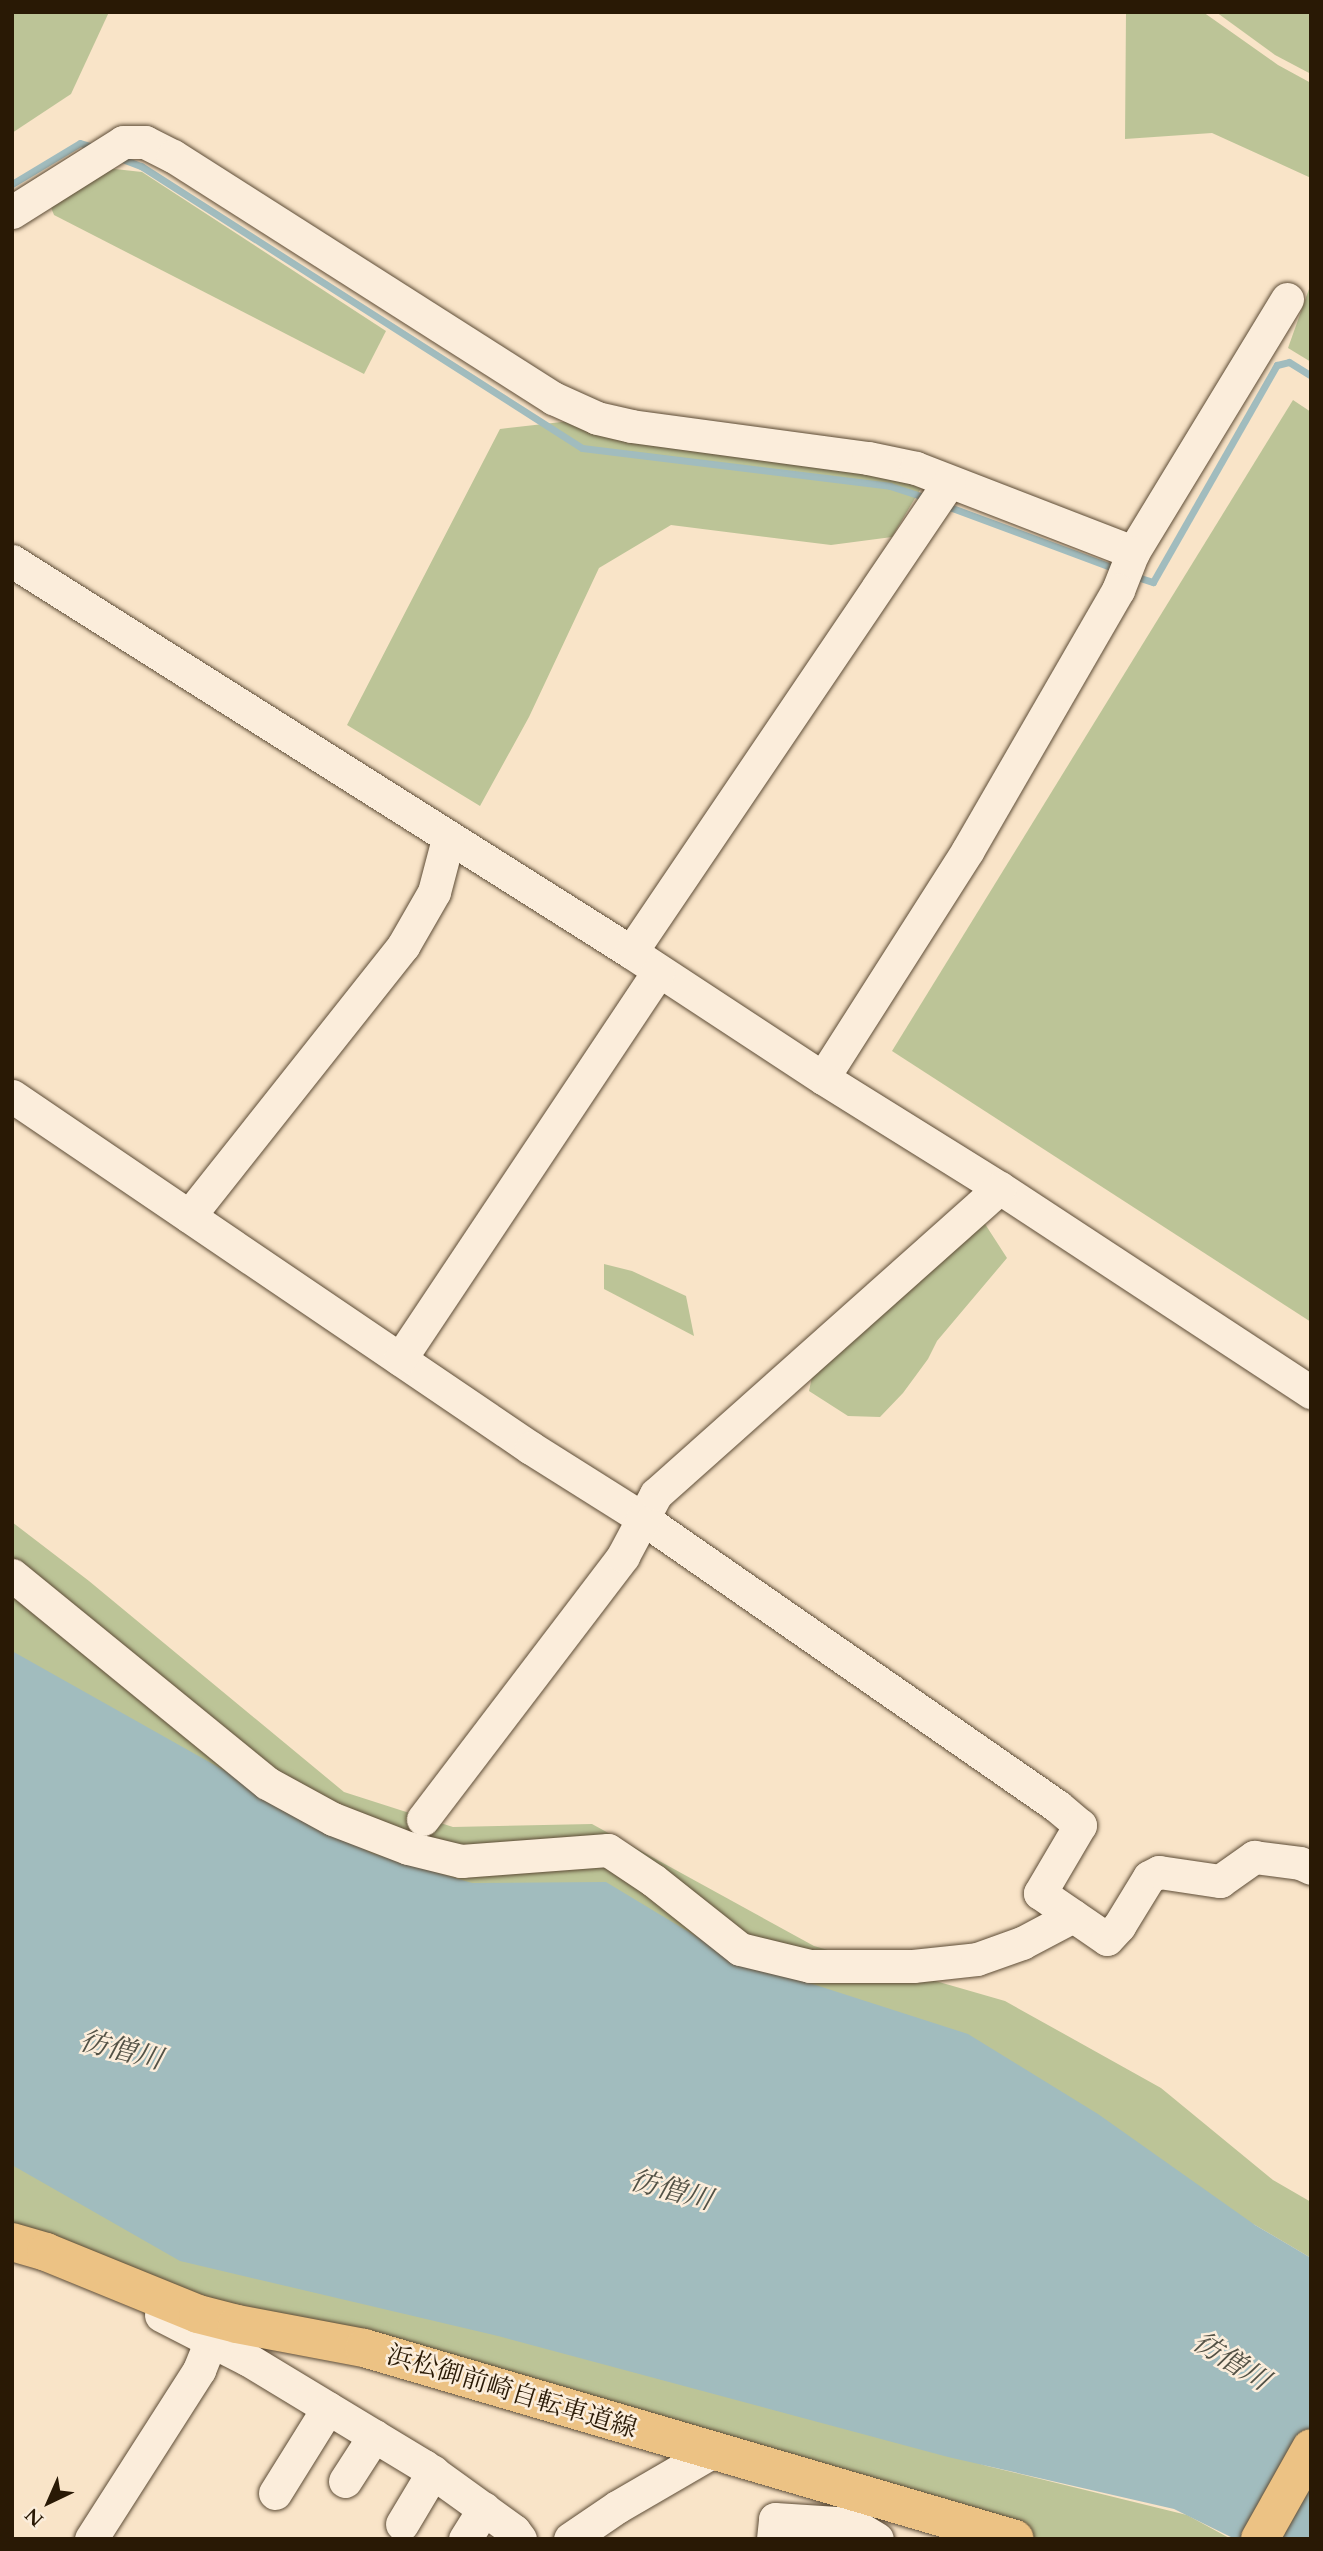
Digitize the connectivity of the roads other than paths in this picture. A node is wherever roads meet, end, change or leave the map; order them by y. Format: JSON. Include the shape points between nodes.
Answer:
{"nodes":[{"id":1,"x":12,"y":212,"type":"edge"},
{"id":2,"x":1287,"y":299,"type":"dead end"},
{"id":3,"x":949,"y":482,"type":"junction"},
{"id":4,"x":1133,"y":552,"type":"junction"},
{"id":5,"x":12,"y":561,"type":"edge"},
{"id":6,"x":448,"y":839,"type":"junction"},
{"id":7,"x":631,"y":952,"type":"junction"},
{"id":8,"x":657,"y":972,"type":"junction"},
{"id":9,"x":824,"y":1078,"type":"junction"},
{"id":10,"x":12,"y":1096,"type":"edge"},
{"id":11,"x":1000,"y":1188,"type":"junction"},
{"id":12,"x":189,"y":1216,"type":"junction"},
{"id":13,"x":400,"y":1359,"type":"junction"},
{"id":14,"x":1311,"y":1392,"type":"edge"},
{"id":15,"x":642,"y":1518,"type":"junction"},
{"id":16,"x":12,"y":1576,"type":"edge"},
{"id":17,"x":423,"y":1819,"type":"dead end"},
{"id":18,"x":1311,"y":1868,"type":"edge"},
{"id":19,"x":1073,"y":1916,"type":"junction"},
{"id":20,"x":13,"y":2252,"type":"edge"},
{"id":21,"x":211,"y":2340,"type":"junction"},
{"id":22,"x":328,"y":2408,"type":"junction"},
{"id":23,"x":374,"y":2436,"type":"junction"},
{"id":24,"x":1311,"y":2448,"type":"edge"},
{"id":25,"x":712,"y":2452,"type":"junction"},
{"id":26,"x":433,"y":2473,"type":"junction"},
{"id":27,"x":345,"y":2481,"type":"dead end"},
{"id":28,"x":275,"y":2493,"type":"dead end"},
{"id":29,"x":484,"y":2509,"type":"junction"},
{"id":30,"x":402,"y":2524,"type":"dead end"},
{"id":31,"x":91,"y":2539,"type":"edge"},
{"id":32,"x":465,"y":2539,"type":"edge"},
{"id":33,"x":520,"y":2539,"type":"edge"},
{"id":34,"x":570,"y":2539,"type":"edge"},
{"id":35,"x":773,"y":2539,"type":"edge"},
{"id":36,"x":877,"y":2539,"type":"edge"},
{"id":37,"x":1015,"y":2539,"type":"edge"},
{"id":38,"x":1260,"y":2539,"type":"edge"}],
"edges":[{"from":1,"to":3,"type":"street","via":[[123,142],[145,142],[553,398],[597,418],[868,457],[916,468]]},
{"from":2,"to":4,"type":"street"},
{"from":3,"to":4,"type":"street"},
{"from":3,"to":7,"type":"street"},
{"from":4,"to":9,"type":"street","via":[[1118,590],[968,850]]},
{"from":5,"to":6,"type":"street"},
{"from":6,"to":7,"type":"street"},
{"from":6,"to":12,"type":"street","via":[[434,892],[403,946]]},
{"from":7,"to":8,"type":"street"},
{"from":8,"to":9,"type":"street"},
{"from":8,"to":13,"type":"street"},
{"from":9,"to":11,"type":"street"},
{"from":10,"to":12,"type":"street"},
{"from":11,"to":14,"type":"street"},
{"from":11,"to":15,"type":"street","via":[[656,1494]]},
{"from":12,"to":13,"type":"street"},
{"from":13,"to":15,"type":"street"},
{"from":15,"to":17,"type":"street","via":[[623,1556]]},
{"from":15,"to":19,"type":"street","via":[[1080,1825],[1040,1893]]},
{"from":16,"to":19,"type":"street","via":[[267,1783],[333,1819],[408,1848],[461,1861],[608,1850],[740,1949],[810,1966],[913,1966],[977,1959],[1022,1944]]},
{"from":18,"to":19,"type":"street","via":[[1254,1857],[1220,1881],[1158,1872],[1149,1877],[1107,1938]]},
{"from":20,"to":21,"type":"street","via":[[178,2321]]},
{"from":20,"to":25,"type":"main road","name":"浜松御前崎自転車道線","via":[[46,2252],[198,2314],[364,2348]]},
{"from":21,"to":22,"type":"street"},
{"from":21,"to":31,"type":"street","via":[[199,2370]]},
{"from":22,"to":23,"type":"street"},
{"from":22,"to":28,"type":"street"},
{"from":23,"to":26,"type":"street"},
{"from":23,"to":27,"type":"street"},
{"from":24,"to":38,"type":"main road"},
{"from":25,"to":34,"type":"street"},
{"from":25,"to":37,"type":"main road","name":"浜松御前崎自転車道線"},
{"from":26,"to":29,"type":"street"},
{"from":26,"to":30,"type":"street"},
{"from":29,"to":32,"type":"street"},
{"from":29,"to":33,"type":"street"},
{"from":35,"to":36,"type":"street","via":[[775,2519],[852,2524]]}]}
